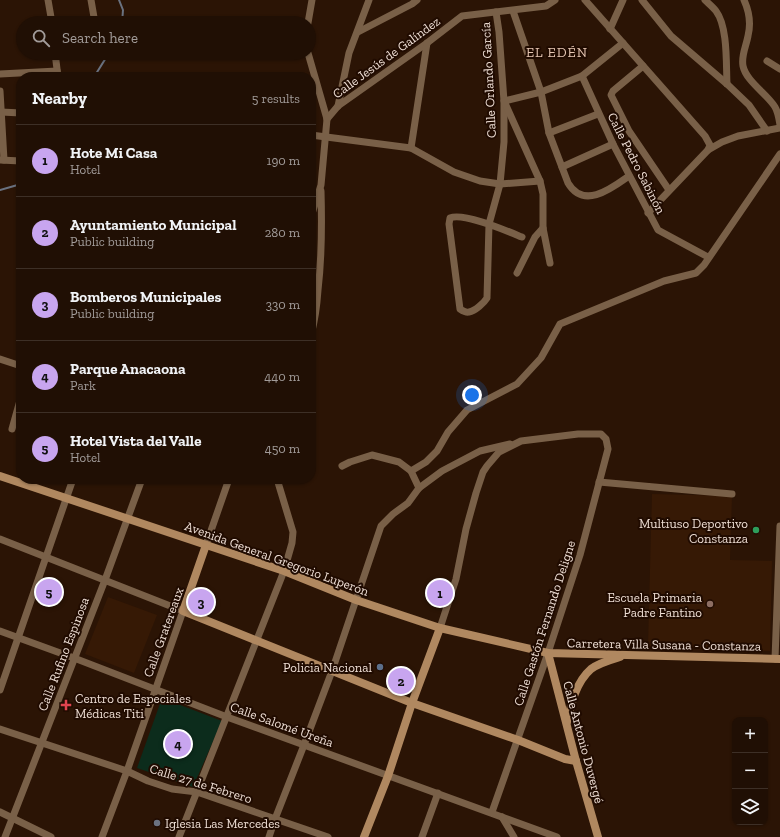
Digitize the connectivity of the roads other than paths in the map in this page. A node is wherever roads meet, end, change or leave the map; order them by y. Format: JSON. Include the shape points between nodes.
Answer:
{"nodes":[{"id":1,"x":48,"y":0,"type":"edge"},
{"id":2,"x":91,"y":0,"type":"edge"},
{"id":3,"x":312,"y":0,"type":"edge"},
{"id":4,"x":369,"y":0,"type":"edge"},
{"id":5,"x":417,"y":0,"type":"edge"},
{"id":6,"x":555,"y":0,"type":"edge"},
{"id":7,"x":585,"y":0,"type":"edge"},
{"id":8,"x":623,"y":0,"type":"edge"},
{"id":9,"x":642,"y":0,"type":"edge"},
{"id":10,"x":705,"y":0,"type":"edge"},
{"id":11,"x":744,"y":0,"type":"edge"},
{"id":12,"x":513,"y":11,"type":"junction"},
{"id":13,"x":496,"y":12,"type":"junction"},
{"id":14,"x":51,"y":16,"type":"edge"},
{"id":15,"x":94,"y":16,"type":"edge"},
{"id":16,"x":309,"y":16,"type":"edge"},
{"id":17,"x":610,"y":29,"type":"junction"},
{"id":18,"x":358,"y":32,"type":"junction"},
{"id":19,"x":427,"y":43,"type":"junction"},
{"id":20,"x":623,"y":43,"type":"junction"},
{"id":21,"x":57,"y":60,"type":"edge"},
{"id":22,"x":310,"y":60,"type":"edge"},
{"id":23,"x":766,"y":61,"type":"dead end"},
{"id":24,"x":643,"y":66,"type":"junction"},
{"id":25,"x":780,"y":69,"type":"edge"},
{"id":26,"x":58,"y":72,"type":"edge"},
{"id":27,"x":313,"y":72,"type":"edge"},
{"id":28,"x":0,"y":74,"type":"edge"},
{"id":29,"x":16,"y":74,"type":"edge"},
{"id":30,"x":582,"y":76,"type":"junction"},
{"id":31,"x":316,"y":81,"type":"edge"},
{"id":32,"x":727,"y":84,"type":"junction"},
{"id":33,"x":0,"y":91,"type":"edge"},
{"id":34,"x":542,"y":92,"type":"junction"},
{"id":35,"x":504,"y":101,"type":"junction"},
{"id":36,"x":338,"y":106,"type":"junction"},
{"id":37,"x":1,"y":112,"type":"junction"},
{"id":38,"x":16,"y":113,"type":"edge"},
{"id":39,"x":598,"y":114,"type":"junction"},
{"id":40,"x":327,"y":119,"type":"junction"},
{"id":41,"x":780,"y":126,"type":"edge"},
{"id":42,"x":767,"y":131,"type":"junction"},
{"id":43,"x":549,"y":132,"type":"junction"},
{"id":44,"x":316,"y":136,"type":"edge"},
{"id":45,"x":326,"y":137,"type":"junction"},
{"id":46,"x":613,"y":144,"type":"junction"},
{"id":47,"x":411,"y":148,"type":"junction"},
{"id":48,"x":708,"y":150,"type":"junction"},
{"id":49,"x":780,"y":154,"type":"edge"},
{"id":50,"x":2,"y":160,"type":"edge"},
{"id":51,"x":16,"y":161,"type":"edge"},
{"id":52,"x":562,"y":167,"type":"junction"},
{"id":53,"x":629,"y":176,"type":"junction"},
{"id":54,"x":540,"y":182,"type":"junction"},
{"id":55,"x":500,"y":184,"type":"junction"},
{"id":56,"x":321,"y":185,"type":"junction"},
{"id":57,"x":669,"y":190,"type":"junction"},
{"id":58,"x":316,"y":201,"type":"edge"},
{"id":59,"x":648,"y":213,"type":"junction"},
{"id":60,"x":489,"y":224,"type":"junction"},
{"id":61,"x":543,"y":228,"type":"junction"},
{"id":62,"x":522,"y":237,"type":"dead end"},
{"id":63,"x":708,"y":257,"type":"junction"},
{"id":64,"x":550,"y":263,"type":"dead end"},
{"id":65,"x":517,"y":273,"type":"dead end"},
{"id":66,"x":316,"y":315,"type":"edge"},
{"id":67,"x":0,"y":359,"type":"edge"},
{"id":68,"x":16,"y":364,"type":"edge"},
{"id":69,"x":16,"y":415,"type":"edge"},
{"id":70,"x":12,"y":429,"type":"dead end"},
{"id":71,"x":521,"y":441,"type":"junction"},
{"id":72,"x":342,"y":466,"type":"dead end"},
{"id":73,"x":411,"y":470,"type":"junction"},
{"id":74,"x":0,"y":476,"type":"edge"},
{"id":75,"x":16,"y":481,"type":"edge"},
{"id":76,"x":600,"y":482,"type":"junction"},
{"id":77,"x":23,"y":484,"type":"edge"},
{"id":78,"x":72,"y":484,"type":"edge"},
{"id":79,"x":140,"y":484,"type":"edge"},
{"id":80,"x":227,"y":484,"type":"edge"},
{"id":81,"x":279,"y":484,"type":"edge"},
{"id":82,"x":419,"y":488,"type":"junction"},
{"id":83,"x":732,"y":494,"type":"dead end"},
{"id":84,"x":67,"y":499,"type":"junction"},
{"id":85,"x":128,"y":519,"type":"junction"},
{"id":86,"x":780,"y":526,"type":"edge"},
{"id":87,"x":0,"y":539,"type":"edge"},
{"id":88,"x":206,"y":545,"type":"junction"},
{"id":89,"x":47,"y":557,"type":"junction"},
{"id":90,"x":284,"y":571,"type":"junction"},
{"id":91,"x":105,"y":580,"type":"junction"},
{"id":92,"x":356,"y":600,"type":"junction"},
{"id":93,"x":183,"y":611,"type":"junction"},
{"id":94,"x":440,"y":628,"type":"junction"},
{"id":95,"x":0,"y":631,"type":"edge"},
{"id":96,"x":19,"y":638,"type":"junction"},
{"id":97,"x":256,"y":640,"type":"junction"},
{"id":98,"x":548,"y":653,"type":"junction"},
{"id":99,"x":626,"y":655,"type":"junction"},
{"id":100,"x":74,"y":658,"type":"junction"},
{"id":101,"x":777,"y":659,"type":"edge"},
{"id":102,"x":332,"y":671,"type":"junction"},
{"id":103,"x":155,"y":689,"type":"junction"},
{"id":104,"x":0,"y":690,"type":"edge"},
{"id":105,"x":412,"y":703,"type":"junction"},
{"id":106,"x":227,"y":717,"type":"junction"},
{"id":107,"x":566,"y":724,"type":"junction"},
{"id":108,"x":0,"y":729,"type":"edge"},
{"id":109,"x":518,"y":740,"type":"junction"},
{"id":110,"x":41,"y":742,"type":"junction"},
{"id":111,"x":304,"y":745,"type":"junction"},
{"id":112,"x":576,"y":761,"type":"junction"},
{"id":113,"x":127,"y":771,"type":"junction"},
{"id":114,"x":388,"y":776,"type":"junction"},
{"id":115,"x":197,"y":792,"type":"junction"},
{"id":116,"x":438,"y":793,"type":"junction"},
{"id":117,"x":0,"y":812,"type":"edge"},
{"id":118,"x":492,"y":812,"type":"junction"},
{"id":119,"x":502,"y":817,"type":"junction"},
{"id":120,"x":12,"y":818,"type":"junction"},
{"id":121,"x":275,"y":819,"type":"junction"},
{"id":122,"x":5,"y":837,"type":"edge"},
{"id":123,"x":51,"y":837,"type":"edge"},
{"id":124,"x":102,"y":837,"type":"edge"},
{"id":125,"x":179,"y":837,"type":"edge"},
{"id":126,"x":269,"y":837,"type":"edge"},
{"id":127,"x":328,"y":837,"type":"edge"},
{"id":128,"x":364,"y":837,"type":"edge"},
{"id":129,"x":422,"y":837,"type":"edge"},
{"id":130,"x":514,"y":837,"type":"edge"},
{"id":131,"x":557,"y":837,"type":"edge"},
{"id":132,"x":598,"y":837,"type":"edge"}],
"edges":[{"from":1,"to":14,"type":"street"},
{"from":2,"to":15,"type":"street"},
{"from":3,"to":16,"type":"street"},
{"from":4,"to":18,"type":"street"},
{"from":5,"to":18,"type":"street"},
{"from":6,"to":12,"type":"street","name":"Calle Jesús de Galíndez","via":[[546,6]]},
{"from":7,"to":17,"type":"street"},
{"from":8,"to":17,"type":"street"},
{"from":9,"to":32,"type":"street","via":[[672,36]]},
{"from":10,"to":32,"type":"street","via":[[717,11],[721,23],[727,51]]},
{"from":11,"to":41,"type":"street","via":[[750,22],[743,52],[744,67],[748,76],[777,109]]},
{"from":12,"to":13,"type":"street","name":"Calle Jesús de Galíndez"},
{"from":12,"to":34,"type":"street"},
{"from":13,"to":19,"type":"street","name":"Calle Jesús de Galíndez","via":[[462,16]]},
{"from":13,"to":35,"type":"street","name":"Calle Orlando García"},
{"from":17,"to":20,"type":"street"},
{"from":18,"to":36,"type":"street","via":[[349,53]]},
{"from":19,"to":36,"type":"street","name":"Calle Jesús de Galíndez"},
{"from":19,"to":47,"type":"street"},
{"from":20,"to":24,"type":"street"},
{"from":20,"to":30,"type":"street"},
{"from":21,"to":26,"type":"street"},
{"from":22,"to":27,"type":"street"},
{"from":23,"to":25,"type":"street"},
{"from":24,"to":48,"type":"street","via":[[709,141]]},
{"from":24,"to":57,"type":"street","via":[[611,95],[629,131]]},
{"from":28,"to":29,"type":"street"},
{"from":30,"to":34,"type":"street"},
{"from":30,"to":39,"type":"street","name":"Calle Pedro Sabinón"},
{"from":31,"to":40,"type":"street"},
{"from":32,"to":42,"type":"street","via":[[749,105]]},
{"from":33,"to":37,"type":"street"},
{"from":34,"to":35,"type":"street"},
{"from":34,"to":43,"type":"street"},
{"from":35,"to":54,"type":"street"},
{"from":35,"to":55,"type":"street","name":"Calle Orlando García"},
{"from":36,"to":40,"type":"street","name":"Calle Jesús de Galíndez"},
{"from":37,"to":38,"type":"street"},
{"from":37,"to":50,"type":"street"},
{"from":39,"to":43,"type":"street"},
{"from":39,"to":46,"type":"street","name":"Calle Pedro Sabinón"},
{"from":40,"to":45,"type":"street"},
{"from":41,"to":42,"type":"street"},
{"from":42,"to":48,"type":"street","via":[[738,136]]},
{"from":43,"to":52,"type":"street"},
{"from":44,"to":45,"type":"street"},
{"from":45,"to":47,"type":"street"},
{"from":45,"to":56,"type":"street"},
{"from":46,"to":52,"type":"street"},
{"from":46,"to":53,"type":"street","name":"Calle Pedro Sabinón"},
{"from":47,"to":55,"type":"street","via":[[454,172],[480,181]]},
{"from":48,"to":57,"type":"street"},
{"from":49,"to":63,"type":"street"},
{"from":50,"to":51,"type":"street"},
{"from":52,"to":53,"type":"street","via":[[572,190],[584,195],[601,194]]},
{"from":53,"to":59,"type":"street","name":"Calle Pedro Sabinón"},
{"from":54,"to":55,"type":"street"},
{"from":54,"to":61,"type":"street","via":[[543,194]]},
{"from":55,"to":60,"type":"street","name":"Calle Orlando García"},
{"from":56,"to":58,"type":"street"},
{"from":56,"to":66,"type":"street","via":[[323,233]]},
{"from":57,"to":59,"type":"street"},
{"from":59,"to":63,"type":"street","name":"Calle Pedro Sabinón","via":[[658,230]]},
{"from":60,"to":60,"type":"street","name":"Calle Orlando García","via":[[487,298],[470,312],[464,312],[460,309],[450,218],[464,217]]},
{"from":60,"to":62,"type":"street"},
{"from":61,"to":64,"type":"street"},
{"from":61,"to":65,"type":"street","via":[[535,237]]},
{"from":63,"to":73,"type":"street","via":[[696,273],[664,281],[560,324],[541,358],[517,384],[467,410],[448,432],[437,451],[426,462]]},
{"from":67,"to":68,"type":"street"},
{"from":69,"to":70,"type":"street"},
{"from":71,"to":76,"type":"street","name":"Calle Gastón Fernando Deligne","via":[[578,434],[601,434],[606,439],[608,450]]},
{"from":71,"to":82,"type":"street","via":[[480,451],[442,471]]},
{"from":71,"to":94,"type":"street","via":[[499,452],[483,472],[466,529],[456,579]]},
{"from":72,"to":73,"type":"street","via":[[372,455],[399,462]]},
{"from":73,"to":82,"type":"street"},
{"from":74,"to":75,"type":"main road","name":"Avenida General Gregorio Luperón"},
{"from":76,"to":83,"type":"street"},
{"from":76,"to":98,"type":"street","name":"Calle Gastón Fernando Deligne","via":[[580,555]]},
{"from":77,"to":84,"type":"main road","name":"Avenida General Gregorio Luperón"},
{"from":78,"to":84,"type":"street"},
{"from":79,"to":85,"type":"street","name":"Calle Rufino Espinosa"},
{"from":80,"to":88,"type":"street","name":"Calle Gratereaux"},
{"from":81,"to":90,"type":"street","via":[[293,532]]},
{"from":82,"to":92,"type":"street","via":[[408,504],[393,514],[382,526]]},
{"from":84,"to":85,"type":"main road","name":"Avenida General Gregorio Luperón"},
{"from":84,"to":89,"type":"street"},
{"from":85,"to":88,"type":"main road","name":"Avenida General Gregorio Luperón"},
{"from":85,"to":91,"type":"street","name":"Calle Rufino Espinosa"},
{"from":86,"to":101,"type":"street"},
{"from":87,"to":89,"type":"street"},
{"from":88,"to":90,"type":"main road","name":"Avenida General Gregorio Luperón"},
{"from":88,"to":93,"type":"main road","name":"Calle Gratereaux"},
{"from":89,"to":91,"type":"street"},
{"from":89,"to":96,"type":"street"},
{"from":90,"to":92,"type":"main road","name":"Avenida General Gregorio Luperón"},
{"from":90,"to":97,"type":"street"},
{"from":91,"to":93,"type":"street"},
{"from":91,"to":100,"type":"street","name":"Calle Rufino Espinosa"},
{"from":92,"to":94,"type":"main road","name":"Avenida General Gregorio Luperón"},
{"from":92,"to":102,"type":"street"},
{"from":93,"to":97,"type":"main road"},
{"from":93,"to":103,"type":"street","name":"Calle Gratereaux"},
{"from":94,"to":98,"type":"main road","name":"Avenida General Gregorio Luperón"},
{"from":94,"to":105,"type":"main road"},
{"from":95,"to":96,"type":"street","name":"Calle Salomé Ureña"},
{"from":96,"to":100,"type":"street","name":"Calle Salomé Ureña"},
{"from":96,"to":104,"type":"street"},
{"from":97,"to":102,"type":"main road"},
{"from":97,"to":106,"type":"street"},
{"from":98,"to":99,"type":"main road","name":"Carretera Villa Susana - Constanza"},
{"from":98,"to":107,"type":"main road","name":"Calle Antonio Duvergé"},
{"from":98,"to":109,"type":"street","name":"Calle Gastón Fernando Deligne"},
{"from":99,"to":101,"type":"main road","name":"Carretera Villa Susana - Constanza"},
{"from":99,"to":107,"type":"main road","via":[[591,669],[574,694]]},
{"from":100,"to":103,"type":"street","name":"Calle Salomé Ureña"},
{"from":100,"to":110,"type":"street","name":"Calle Rufino Espinosa"},
{"from":102,"to":105,"type":"main road"},
{"from":102,"to":111,"type":"street"},
{"from":103,"to":106,"type":"street","name":"Calle Salomé Ureña"},
{"from":103,"to":113,"type":"street","name":"Calle Gratereaux"},
{"from":105,"to":109,"type":"main road"},
{"from":105,"to":114,"type":"main road"},
{"from":106,"to":111,"type":"street","name":"Calle Salomé Ureña"},
{"from":106,"to":115,"type":"street"},
{"from":107,"to":112,"type":"main road","name":"Calle Antonio Duvergé"},
{"from":108,"to":110,"type":"street","name":"Calle 27 de Febrero"},
{"from":109,"to":112,"type":"main road"},
{"from":109,"to":118,"type":"street","name":"Calle Gastón Fernando Deligne"},
{"from":110,"to":113,"type":"street","name":"Calle 27 de Febrero"},
{"from":110,"to":120,"type":"street","name":"Calle Rufino Espinosa"},
{"from":111,"to":114,"type":"street","name":"Calle Salomé Ureña"},
{"from":111,"to":121,"type":"street"},
{"from":112,"to":132,"type":"main road","name":"Calle Antonio Duvergé"},
{"from":113,"to":115,"type":"street","name":"Calle 27 de Febrero","via":[[148,782],[172,789]]},
{"from":113,"to":124,"type":"street","name":"Calle Gratereaux"},
{"from":114,"to":116,"type":"street","name":"Calle Salomé Ureña"},
{"from":114,"to":128,"type":"main road"},
{"from":115,"to":121,"type":"street","name":"Calle 27 de Febrero"},
{"from":115,"to":125,"type":"street"},
{"from":116,"to":118,"type":"street","name":"Calle Salomé Ureña"},
{"from":116,"to":129,"type":"street"},
{"from":117,"to":120,"type":"street"},
{"from":118,"to":119,"type":"street","name":"Calle Salomé Ureña"},
{"from":119,"to":130,"type":"street"},
{"from":119,"to":131,"type":"street","name":"Calle Salomé Ureña"},
{"from":120,"to":122,"type":"street","name":"Calle Rufino Espinosa"},
{"from":120,"to":123,"type":"street"},
{"from":121,"to":126,"type":"street"},
{"from":121,"to":127,"type":"street","name":"Calle 27 de Febrero"}]}
